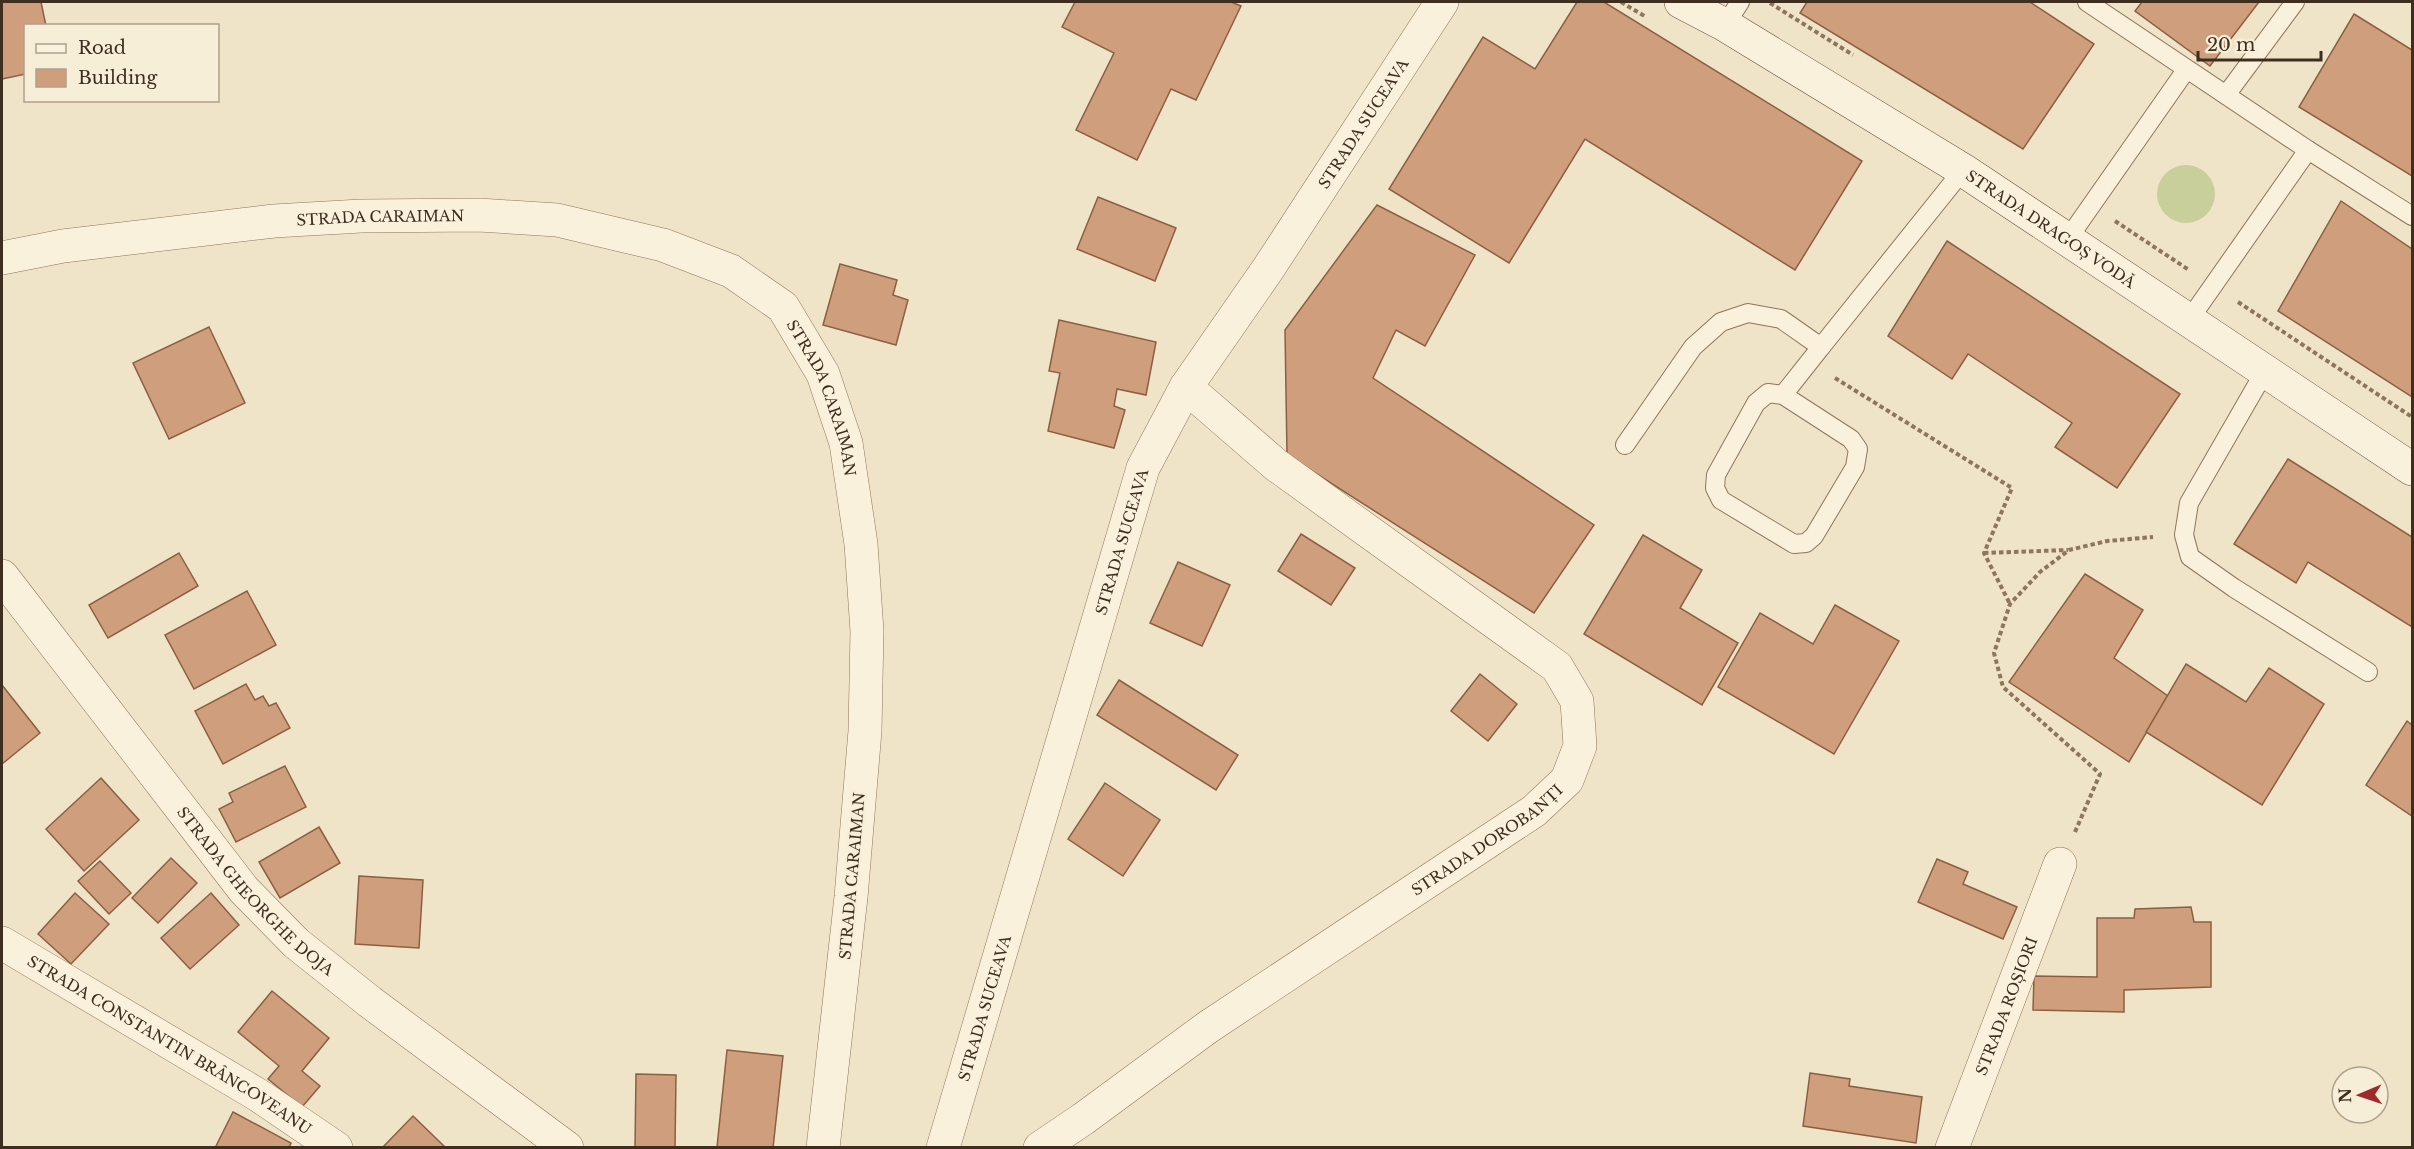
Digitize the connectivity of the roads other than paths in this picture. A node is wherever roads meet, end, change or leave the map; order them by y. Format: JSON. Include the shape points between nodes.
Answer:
{"nodes":[{"id":1,"x":1443,"y":2,"type":"edge"},
{"id":2,"x":1682,"y":2,"type":"edge"},
{"id":3,"x":2087,"y":2,"type":"edge"},
{"id":4,"x":2295,"y":2,"type":"edge"},
{"id":5,"x":1732,"y":13,"type":"edge"},
{"id":6,"x":2186,"y":70,"type":"junction"},
{"id":7,"x":2226,"y":95,"type":"junction"},
{"id":8,"x":2308,"y":150,"type":"junction"},
{"id":9,"x":1963,"y":171,"type":"junction"},
{"id":10,"x":2412,"y":216,"type":"edge"},
{"id":11,"x":2067,"y":240,"type":"junction"},
{"id":12,"x":2,"y":258,"type":"edge"},
{"id":13,"x":2189,"y":320,"type":"junction"},
{"id":14,"x":1821,"y":347,"type":"junction"},
{"id":15,"x":2265,"y":371,"type":"junction"},
{"id":16,"x":1186,"y":387,"type":"junction"},
{"id":17,"x":1783,"y":395,"type":"junction"},
{"id":18,"x":1625,"y":445,"type":"dead end"},
{"id":19,"x":2412,"y":469,"type":"edge"},
{"id":20,"x":2,"y":576,"type":"edge"},
{"id":21,"x":2368,"y":672,"type":"dead end"},
{"id":22,"x":2060,"y":864,"type":"road end"},
{"id":23,"x":2,"y":943,"type":"edge"},
{"id":24,"x":336,"y":1148,"type":"edge"},
{"id":25,"x":567,"y":1148,"type":"edge"},
{"id":26,"x":823,"y":1148,"type":"edge"},
{"id":27,"x":943,"y":1148,"type":"edge"},
{"id":28,"x":1040,"y":1148,"type":"edge"},
{"id":29,"x":1952,"y":1148,"type":"edge"}],
"edges":[{"from":1,"to":16,"type":"street","name":"STRADA SUCEAVA"},
{"from":2,"to":5,"type":"street","name":"STRADA DRAGOȘ VODĂ"},
{"from":3,"to":6,"type":"lane"},
{"from":4,"to":7,"type":"lane"},
{"from":5,"to":9,"type":"street","name":"STRADA DRAGOȘ VODĂ"},
{"from":6,"to":7,"type":"lane"},
{"from":6,"to":11,"type":"lane"},
{"from":7,"to":8,"type":"lane"},
{"from":8,"to":10,"type":"lane"},
{"from":8,"to":13,"type":"lane"},
{"from":9,"to":11,"type":"street","name":"STRADA DRAGOȘ VODĂ"},
{"from":9,"to":14,"type":"lane"},
{"from":11,"to":13,"type":"street","name":"STRADA DRAGOȘ VODĂ"},
{"from":12,"to":26,"type":"street","name":"STRADA CARAIMAN","via":[[63,246],[274,221],[479,215],[557,220],[663,245],[731,271],[783,307],[823,374],[846,443],[861,544],[867,632],[865,732],[852,885]]},
{"from":13,"to":15,"type":"street","name":"STRADA DRAGOȘ VODĂ"},
{"from":14,"to":17,"type":"lane"},
{"from":14,"to":18,"type":"lane","via":[[1781,319],[1748,313],[1720,322],[1693,347]]},
{"from":15,"to":19,"type":"street","name":"STRADA DRAGOȘ VODĂ"},
{"from":15,"to":21,"type":"lane","via":[[2189,503],[2184,536],[2190,557]]},
{"from":16,"to":27,"type":"street","name":"STRADA SUCEAVA","via":[[1143,468]]},
{"from":16,"to":28,"type":"street","name":"STRADA DOROBANȚI","via":[[1276,465],[1557,667],[1577,701],[1580,747],[1567,780],[1534,811],[1208,1027]]},
{"from":17,"to":17,"type":"lane","via":[[1768,393],[1756,403],[1716,475],[1715,488],[1721,500],[1794,544],[1806,543],[1814,537],[1854,468],[1858,449],[1851,439]]},
{"from":20,"to":25,"type":"street","name":"STRADA GHEORGHE DOJA","via":[[244,890],[296,943]]},
{"from":22,"to":29,"type":"street","name":"STRADA ROȘIORI"},
{"from":23,"to":24,"type":"street","name":"STRADA CONSTANTIN BRÂNCOVEANU","via":[[258,1095]]}]}
